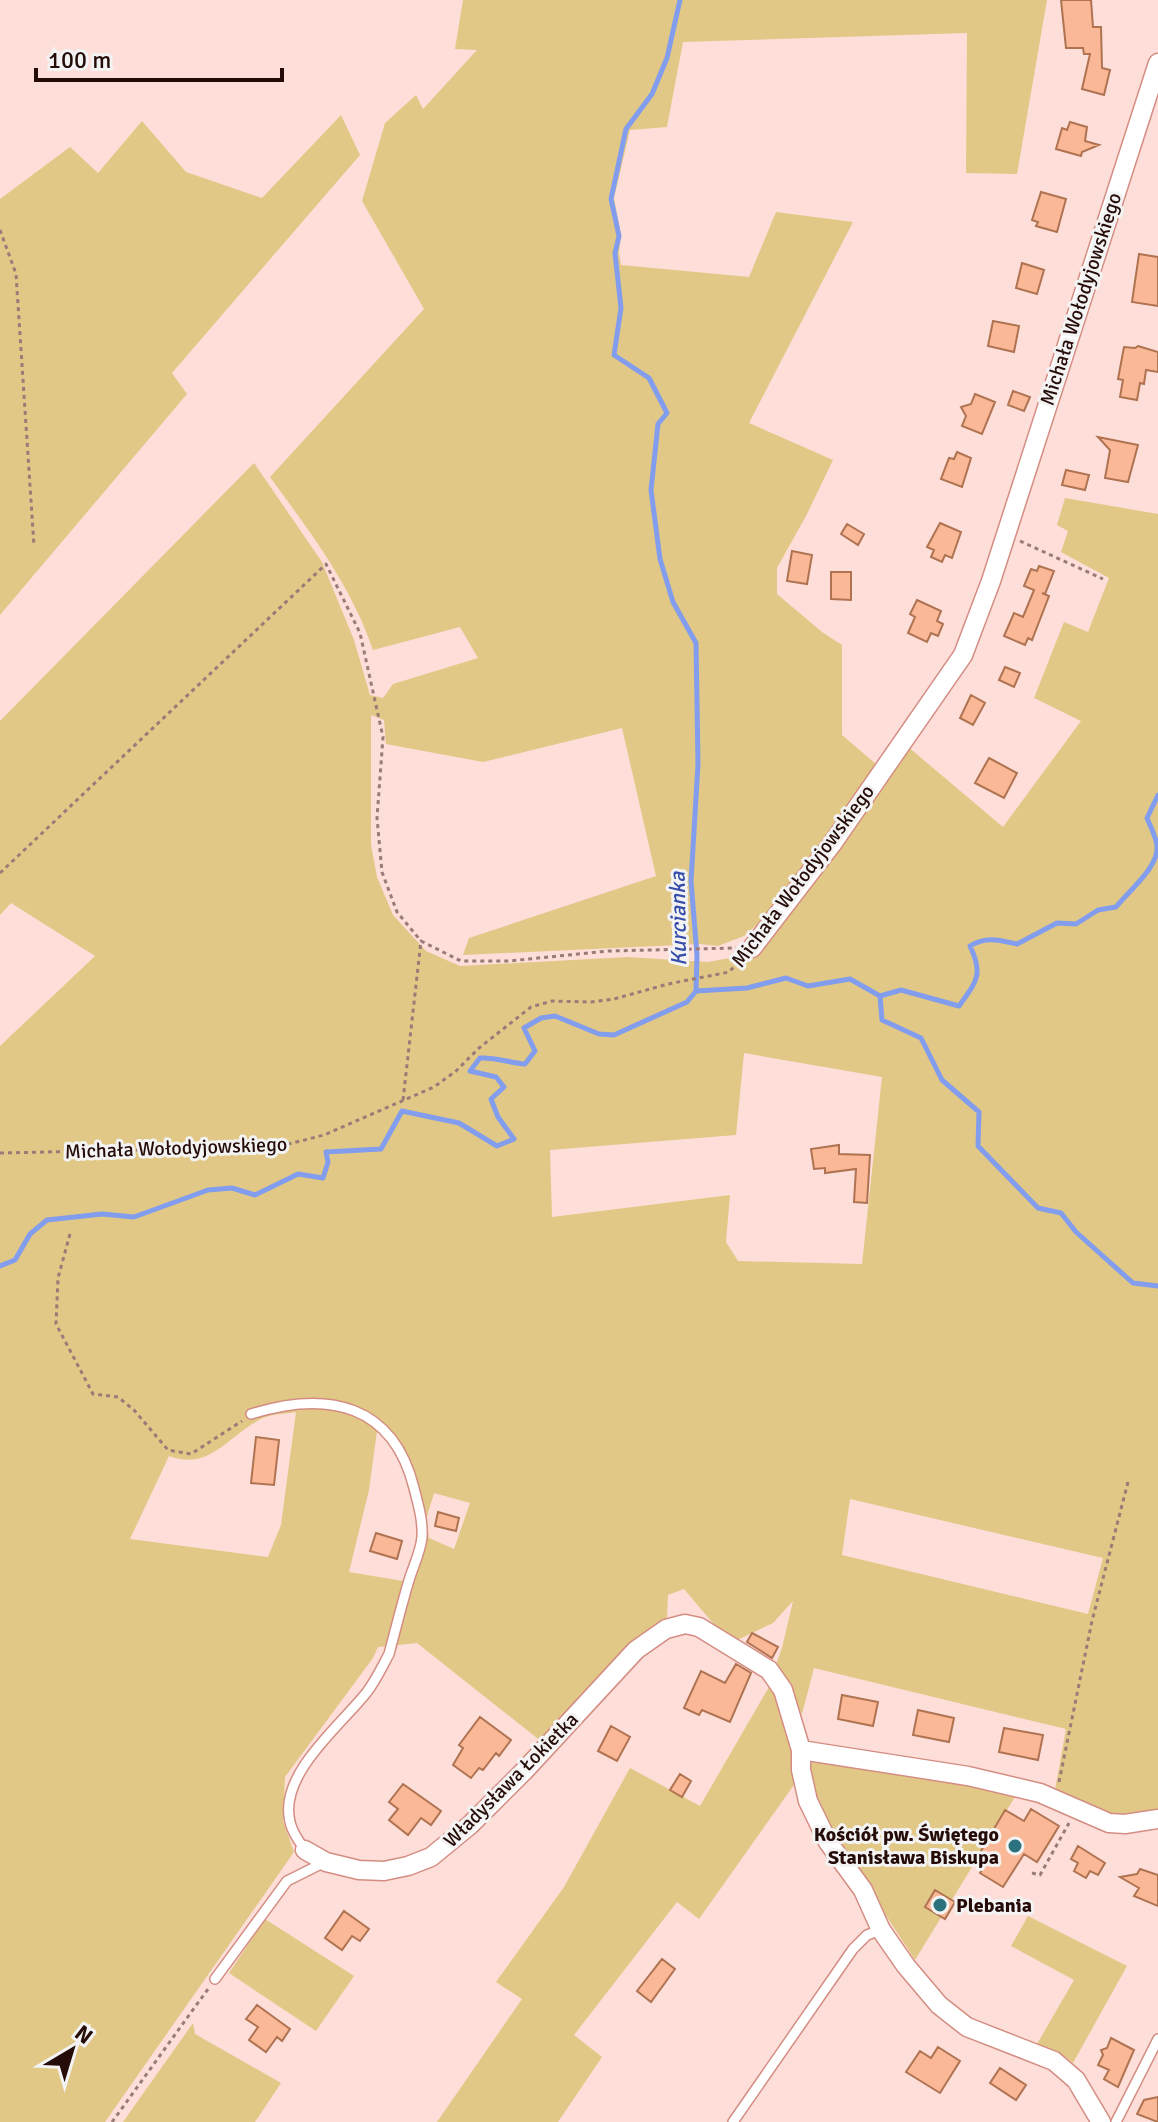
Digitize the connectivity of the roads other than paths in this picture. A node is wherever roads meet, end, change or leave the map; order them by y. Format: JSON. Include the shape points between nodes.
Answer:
{"nodes":[{"id":1,"x":1158,"y":63,"type":"edge"},
{"id":2,"x":752,"y":948,"type":"road end"},
{"id":3,"x":251,"y":1414,"type":"road end"},
{"id":4,"x":801,"y":1750,"type":"junction"},
{"id":5,"x":1158,"y":1819,"type":"edge"},
{"id":6,"x":305,"y":1850,"type":"joint"},
{"id":7,"x":326,"y":1862,"type":"junction"},
{"id":8,"x":881,"y":1930,"type":"junction"},
{"id":9,"x":215,"y":1979,"type":"road end"},
{"id":10,"x":1158,"y":2039,"type":"edge"},
{"id":11,"x":733,"y":2122,"type":"edge"},
{"id":12,"x":1101,"y":2122,"type":"edge"},
{"id":13,"x":1116,"y":2122,"type":"edge"}],
"edges":[{"from":1,"to":2,"type":"street","name":"Michała Wołodyjowskiego","via":[[963,655],[832,844]]},
{"from":3,"to":6,"type":"lane","name":"Władysława Łokietka","via":[[320,1404],[362,1414],[394,1440],[405,1457],[421,1515],[422,1538],[385,1663],[292,1786],[289,1817]]},
{"from":4,"to":5,"type":"street","via":[[968,1776],[1056,1798],[1109,1823]]},
{"from":4,"to":7,"type":"street","name":"Władysława Łokietka","via":[[786,1698],[769,1670],[718,1637],[685,1624],[666,1629],[636,1650],[525,1770],[431,1857],[384,1871]]},
{"from":4,"to":8,"type":"street","via":[[808,1801],[828,1842],[863,1890]]},
{"from":6,"to":7,"type":"street","name":"Władysława Łokietka"},
{"from":7,"to":9,"type":"lane","via":[[287,1881]]},
{"from":8,"to":11,"type":"lane","via":[[853,1949]]},
{"from":8,"to":12,"type":"street","via":[[939,2005],[967,2027],[1054,2061],[1076,2080]]},
{"from":10,"to":13,"type":"lane"}]}
